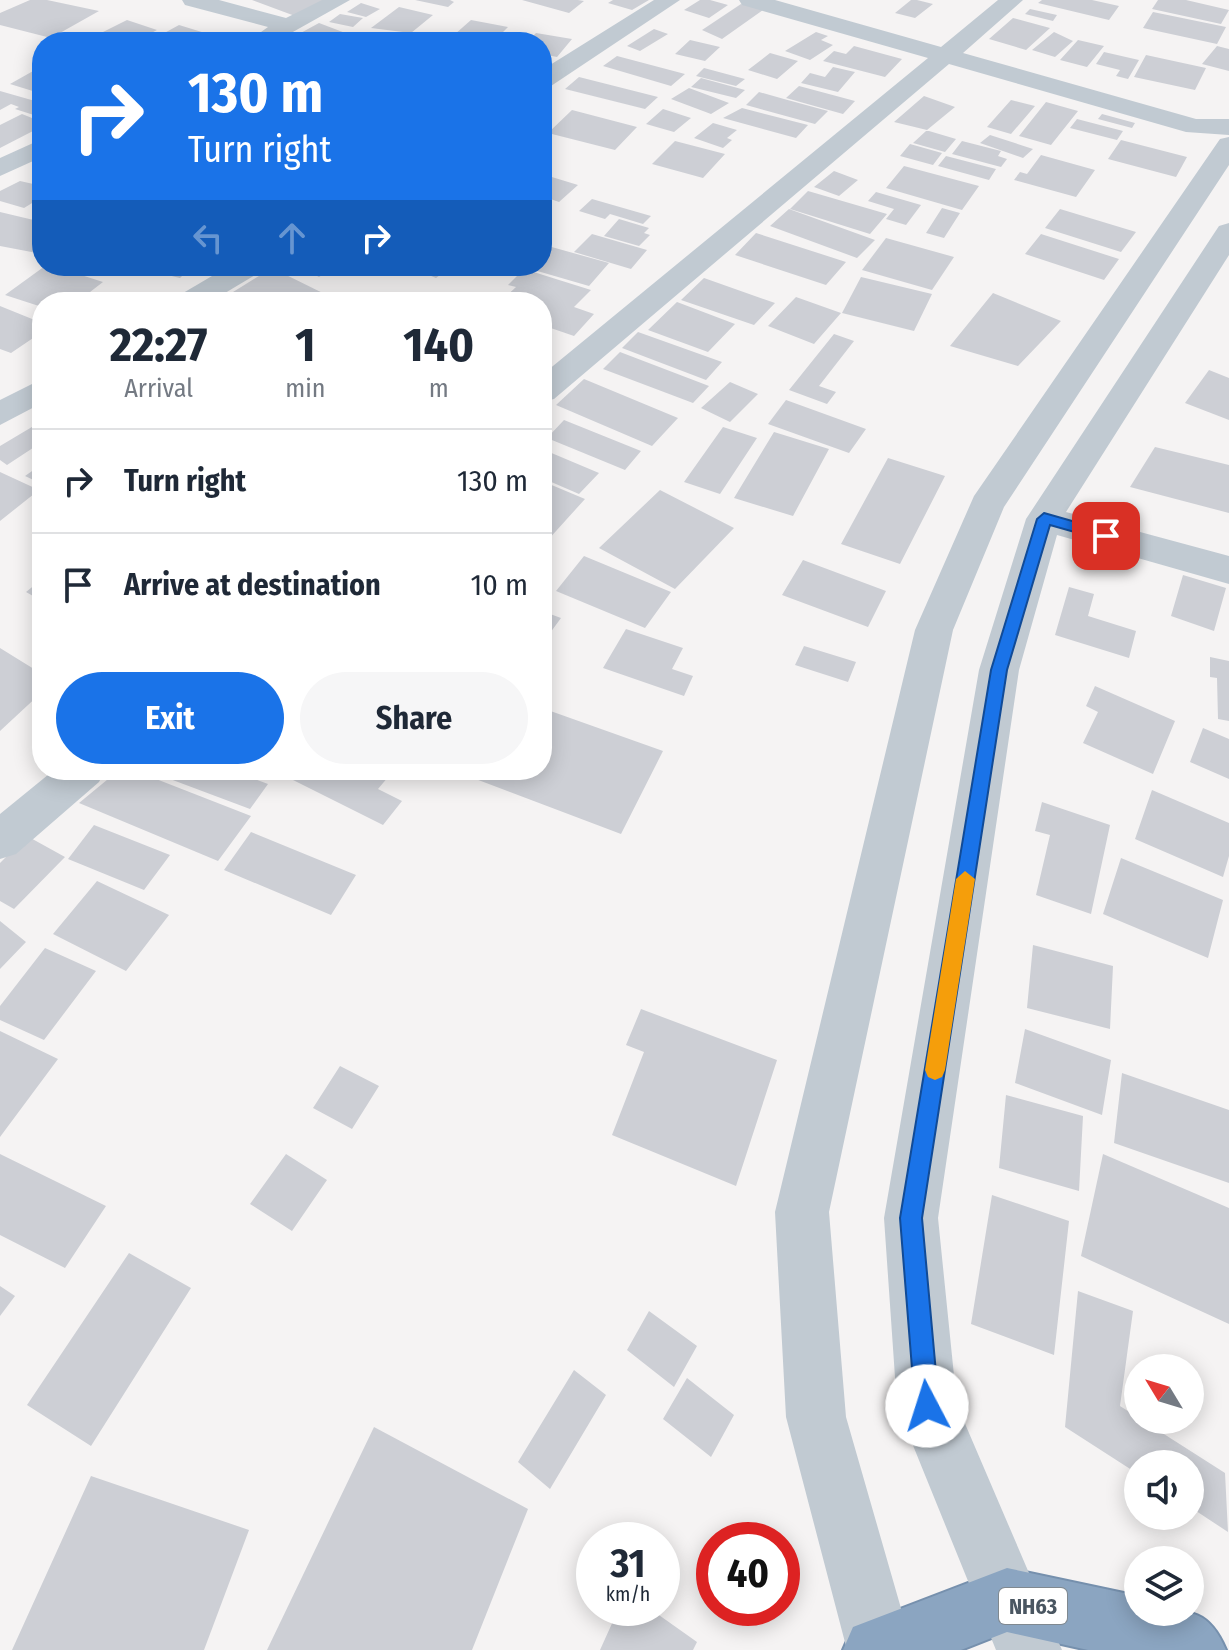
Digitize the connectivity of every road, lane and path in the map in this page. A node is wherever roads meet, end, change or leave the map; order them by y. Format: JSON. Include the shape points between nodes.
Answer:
{"nodes":[{"id":1,"x":193,"y":0,"type":"edge"},
{"id":2,"x":339,"y":0,"type":"edge"},
{"id":3,"x":669,"y":0,"type":"edge"},
{"id":4,"x":750,"y":0,"type":"edge"},
{"id":5,"x":819,"y":0,"type":"edge"},
{"id":6,"x":1012,"y":0,"type":"edge"},
{"id":7,"x":289,"y":26,"type":"junction"},
{"id":8,"x":277,"y":32,"type":"edge"},
{"id":9,"x":956,"y":50,"type":"junction"},
{"id":10,"x":552,"y":75,"type":"edge"},
{"id":11,"x":1229,"y":120,"type":"edge"},
{"id":12,"x":1229,"y":127,"type":"edge"},
{"id":13,"x":1229,"y":145,"type":"edge"},
{"id":14,"x":32,"y":152,"type":"edge"},
{"id":15,"x":0,"y":168,"type":"edge"},
{"id":16,"x":1229,"y":232,"type":"edge"},
{"id":17,"x":233,"y":276,"type":"edge"},
{"id":18,"x":206,"y":292,"type":"edge"},
{"id":19,"x":552,"y":384,"type":"edge"},
{"id":20,"x":32,"y":395,"type":"edge"},
{"id":21,"x":0,"y":414,"type":"edge"},
{"id":22,"x":1044,"y":519,"type":"junction"},
{"id":23,"x":1229,"y":570,"type":"edge"},
{"id":24,"x":72,"y":780,"type":"edge"},
{"id":25,"x":0,"y":840,"type":"edge"},
{"id":26,"x":1018,"y":1625,"type":"edge"},
{"id":27,"x":878,"y":1649,"type":"edge"},
{"id":28,"x":1193,"y":1650,"type":"edge"}],
"edges":[{"from":1,"to":7,"type":"street"},
{"from":2,"to":7,"type":"street"},
{"from":3,"to":10,"type":"street"},
{"from":4,"to":9,"type":"street"},
{"from":5,"to":9,"type":"street"},
{"from":6,"to":9,"type":"street"},
{"from":7,"to":8,"type":"street"},
{"from":9,"to":11,"type":"street","via":[[1209,108]]},
{"from":9,"to":12,"type":"street","via":[[1195,127]]},
{"from":9,"to":19,"type":"street"},
{"from":13,"to":27,"type":"street","via":[[987,505],[934,630],[802,1212],[816,1417]]},
{"from":14,"to":15,"type":"street"},
{"from":16,"to":22,"type":"street"},
{"from":17,"to":18,"type":"street"},
{"from":20,"to":21,"type":"street"},
{"from":22,"to":23,"type":"street"},
{"from":22,"to":26,"type":"street","via":[[999,670],[911,1218],[927,1406]]},
{"from":24,"to":25,"type":"street"},
{"from":26,"to":27,"type":"highway","number":"NH63"},
{"from":26,"to":28,"type":"highway","number":"NH63","via":[[1173,1636]]}]}
